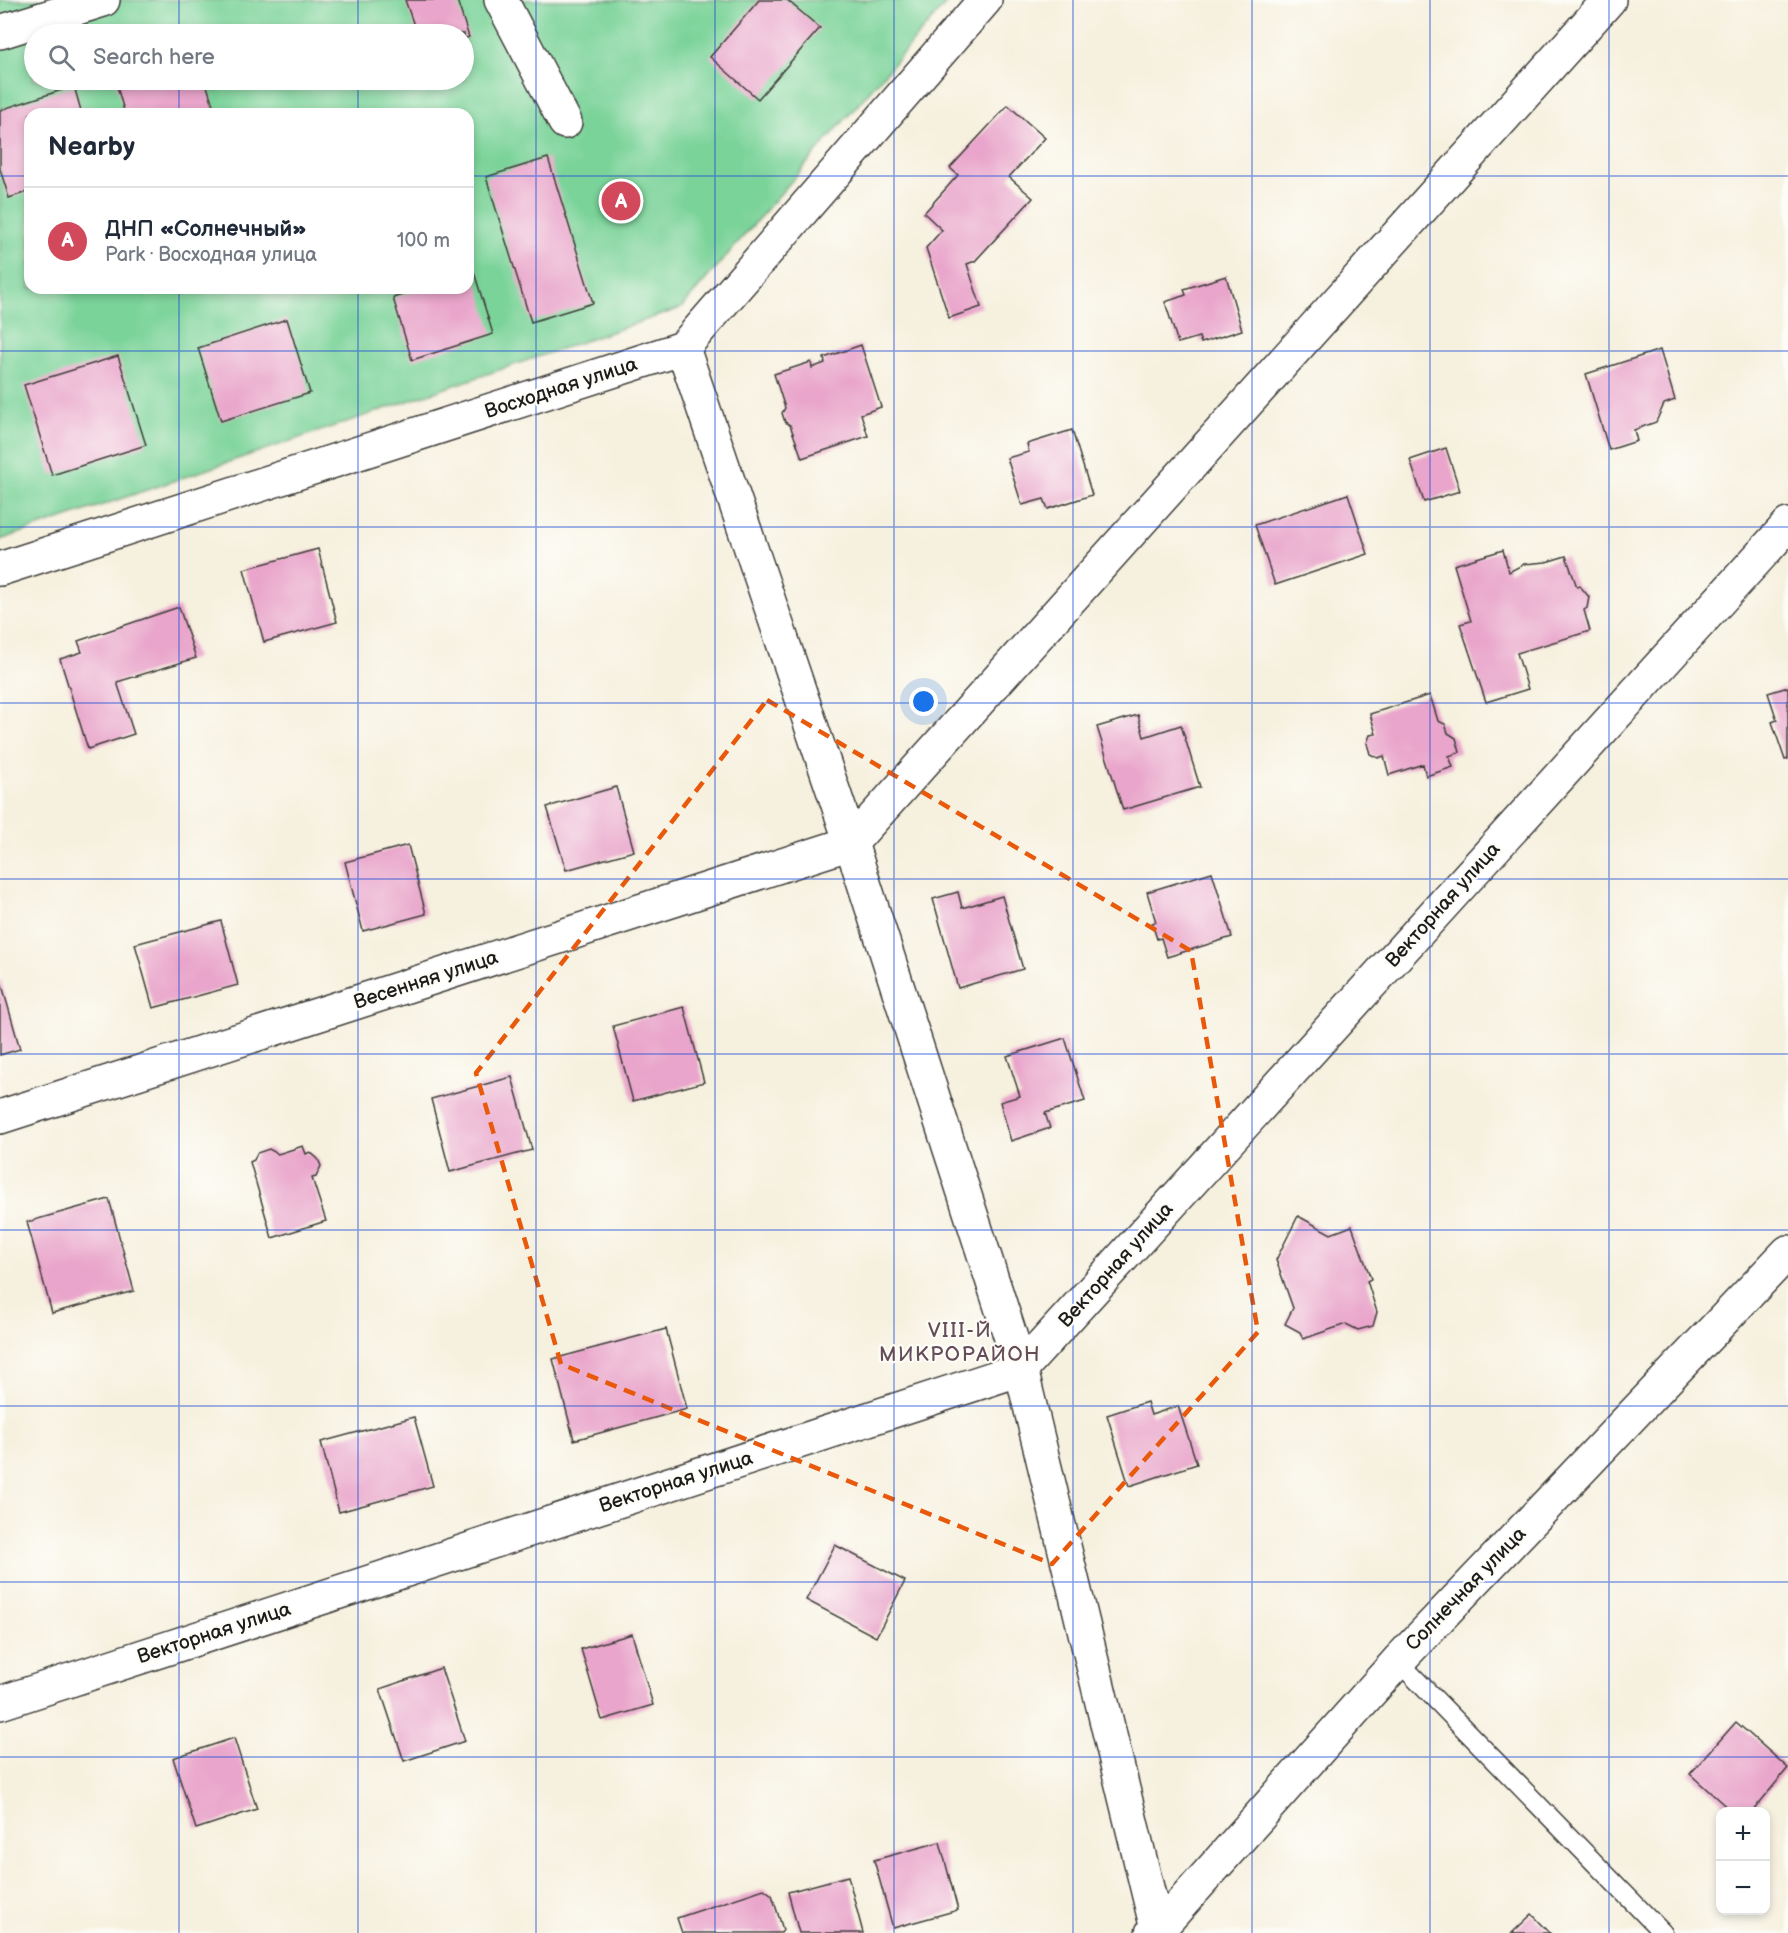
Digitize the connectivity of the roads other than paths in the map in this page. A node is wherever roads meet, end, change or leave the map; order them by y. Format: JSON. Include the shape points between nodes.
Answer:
{"nodes":[{"id":1,"x":103,"y":0,"type":"edge"},
{"id":2,"x":501,"y":0,"type":"edge"},
{"id":3,"x":985,"y":0,"type":"edge"},
{"id":4,"x":1610,"y":0,"type":"edge"},
{"id":5,"x":26,"y":24,"type":"edge"},
{"id":6,"x":24,"y":25,"type":"edge"},
{"id":7,"x":0,"y":32,"type":"edge"},
{"id":8,"x":565,"y":122,"type":"dead end"},
{"id":9,"x":683,"y":348,"type":"junction"},
{"id":10,"x":1788,"y":525,"type":"edge"},
{"id":11,"x":0,"y":569,"type":"edge"},
{"id":12,"x":851,"y":843,"type":"junction"},
{"id":13,"x":0,"y":1118,"type":"edge"},
{"id":14,"x":1788,"y":1252,"type":"edge"},
{"id":15,"x":1021,"y":1369,"type":"junction"},
{"id":16,"x":1398,"y":1661,"type":"junction"},
{"id":17,"x":0,"y":1703,"type":"edge"},
{"id":18,"x":1156,"y":1932,"type":"edge"},
{"id":19,"x":1663,"y":1933,"type":"edge"}],
"edges":[{"from":1,"to":5,"type":"street"},
{"from":2,"to":8,"type":"street"},
{"from":3,"to":9,"type":"street"},
{"from":4,"to":12,"type":"street"},
{"from":6,"to":7,"type":"street"},
{"from":9,"to":11,"type":"street","name":"Восходная улица"},
{"from":9,"to":12,"type":"street"},
{"from":10,"to":15,"type":"street","name":"Векторная улица"},
{"from":12,"to":13,"type":"street","name":"Весенняя улица"},
{"from":12,"to":15,"type":"street"},
{"from":14,"to":16,"type":"street","name":"Солнечная улица"},
{"from":15,"to":17,"type":"street","name":"Векторная улица"},
{"from":15,"to":18,"type":"street"},
{"from":16,"to":18,"type":"street","name":"Солнечная улица"},
{"from":16,"to":19,"type":"lane"}]}
